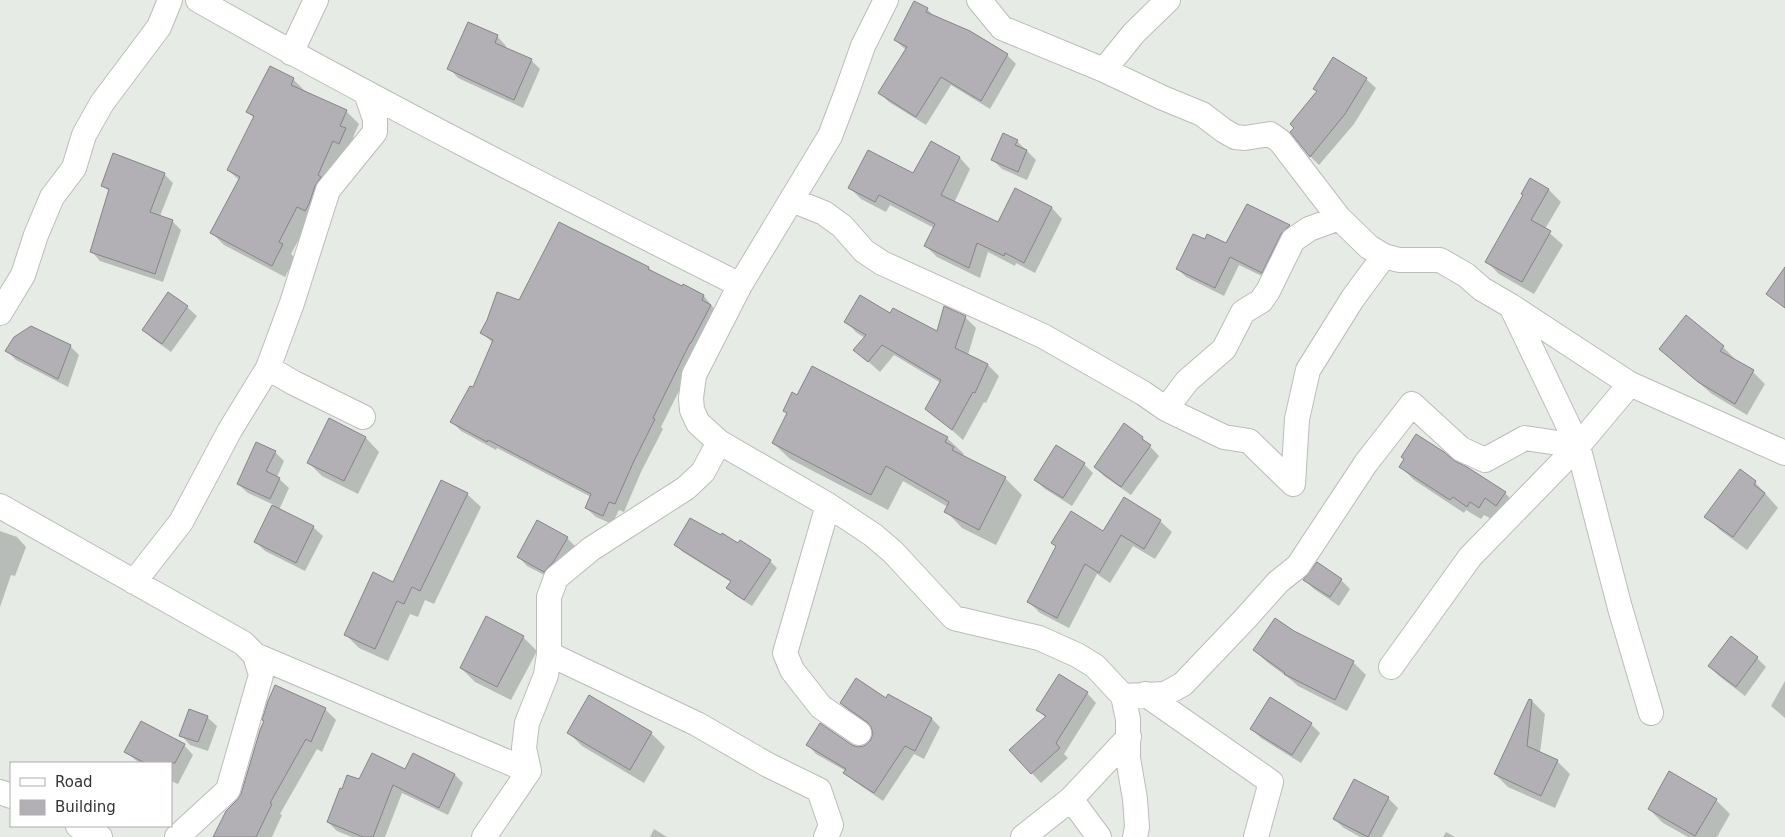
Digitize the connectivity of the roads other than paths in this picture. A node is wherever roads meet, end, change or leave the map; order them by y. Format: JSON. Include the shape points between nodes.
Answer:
{"nodes":[{"id":1,"x":170,"y":0,"type":"edge"},
{"id":2,"x":198,"y":0,"type":"edge"},
{"id":3,"x":316,"y":0,"type":"edge"},
{"id":4,"x":886,"y":0,"type":"edge"},
{"id":5,"x":979,"y":0,"type":"edge"},
{"id":6,"x":1168,"y":0,"type":"edge"},
{"id":7,"x":291,"y":53,"type":"junction"},
{"id":8,"x":1104,"y":70,"type":"junction"},
{"id":9,"x":366,"y":93,"type":"junction"},
{"id":10,"x":792,"y":200,"type":"junction"},
{"id":11,"x":1339,"y":218,"type":"junction"},
{"id":12,"x":1384,"y":256,"type":"junction"},
{"id":13,"x":740,"y":285,"type":"junction"},
{"id":14,"x":1511,"y":306,"type":"junction"},
{"id":15,"x":0,"y":313,"type":"edge"},
{"id":16,"x":268,"y":368,"type":"junction"},
{"id":17,"x":1630,"y":384,"type":"junction"},
{"id":18,"x":1166,"y":408,"type":"junction"},
{"id":19,"x":363,"y":417,"type":"dead end"},
{"id":20,"x":720,"y":442,"type":"junction"},
{"id":21,"x":1578,"y":446,"type":"junction"},
{"id":22,"x":1785,"y":453,"type":"edge"},
{"id":23,"x":828,"y":505,"type":"junction"},
{"id":24,"x":0,"y":506,"type":"edge"},
{"id":25,"x":134,"y":582,"type":"junction"},
{"id":26,"x":549,"y":654,"type":"junction"},
{"id":27,"x":255,"y":655,"type":"junction"},
{"id":28,"x":1390,"y":667,"type":"dead end"},
{"id":29,"x":1134,"y":695,"type":"junction"},
{"id":30,"x":1651,"y":712,"type":"dead end"},
{"id":31,"x":859,"y":733,"type":"dead end"},
{"id":32,"x":1129,"y":737,"type":"junction"},
{"id":33,"x":528,"y":771,"type":"junction"},
{"id":34,"x":1071,"y":799,"type":"junction"},
{"id":35,"x":80,"y":827,"type":"edge"},
{"id":36,"x":100,"y":837,"type":"edge"},
{"id":37,"x":177,"y":837,"type":"edge"},
{"id":38,"x":484,"y":837,"type":"edge"},
{"id":39,"x":826,"y":837,"type":"edge"},
{"id":40,"x":1023,"y":837,"type":"edge"},
{"id":41,"x":1099,"y":837,"type":"edge"},
{"id":42,"x":1134,"y":837,"type":"edge"},
{"id":43,"x":1256,"y":837,"type":"edge"}],
"edges":[{"from":1,"to":15,"type":"street","via":[[159,27],[102,103],[84,135],[74,168],[52,197],[23,275]]},
{"from":2,"to":7,"type":"street"},
{"from":3,"to":7,"type":"street"},
{"from":4,"to":10,"type":"street","via":[[863,46],[830,136]]},
{"from":5,"to":8,"type":"street","via":[[1002,28]]},
{"from":6,"to":8,"type":"street","via":[[1134,33]]},
{"from":7,"to":9,"type":"street"},
{"from":8,"to":11,"type":"street","via":[[1202,114],[1235,137],[1270,134],[1280,141]]},
{"from":9,"to":13,"type":"street"},
{"from":9,"to":16,"type":"street","via":[[375,119],[375,132],[328,190]]},
{"from":10,"to":13,"type":"street"},
{"from":10,"to":18,"type":"street","via":[[824,213],[842,226],[864,251],[882,263],[1043,336]]},
{"from":11,"to":12,"type":"street","via":[[1369,247]]},
{"from":11,"to":18,"type":"street","via":[[1309,229],[1293,240],[1261,301],[1243,312],[1224,349],[1186,381]]},
{"from":12,"to":14,"type":"street","via":[[1399,260],[1440,260]]},
{"from":12,"to":18,"type":"street","via":[[1352,298],[1308,370],[1297,418],[1293,484],[1249,441],[1224,437]]},
{"from":13,"to":20,"type":"street","via":[[694,375],[691,398],[698,423]]},
{"from":14,"to":17,"type":"street"},
{"from":14,"to":21,"type":"street"},
{"from":16,"to":19,"type":"street"},
{"from":16,"to":25,"type":"street","via":[[230,430],[181,522]]},
{"from":17,"to":21,"type":"street"},
{"from":17,"to":22,"type":"street"},
{"from":20,"to":23,"type":"street"},
{"from":20,"to":26,"type":"street","via":[[703,472],[686,488],[590,549],[556,578],[549,596]]},
{"from":21,"to":28,"type":"street","via":[[1470,557]]},
{"from":21,"to":29,"type":"street","via":[[1525,438],[1486,460],[1461,449],[1412,404],[1366,463],[1298,566],[1278,582],[1183,684],[1165,694]]},
{"from":21,"to":30,"type":"street"},
{"from":23,"to":29,"type":"street","via":[[892,552],[954,618],[1039,638],[1077,655]]},
{"from":23,"to":31,"type":"street","via":[[785,653],[792,670],[821,707]]},
{"from":24,"to":25,"type":"street"},
{"from":25,"to":27,"type":"street","via":[[243,643]]},
{"from":26,"to":33,"type":"street","via":[[546,675],[527,723],[524,748]]},
{"from":26,"to":39,"type":"street","via":[[697,724],[819,790],[831,825]]},
{"from":27,"to":33,"type":"street"},
{"from":27,"to":37,"type":"street","via":[[261,675],[228,790]]},
{"from":29,"to":32,"type":"street","via":[[1128,719]]},
{"from":29,"to":43,"type":"street","via":[[1271,782]]},
{"from":32,"to":34,"type":"street"},
{"from":32,"to":42,"type":"street","via":[[1128,758],[1137,827]]},
{"from":33,"to":38,"type":"street"},
{"from":34,"to":40,"type":"street"},
{"from":34,"to":41,"type":"street"},
{"from":35,"to":36,"type":"street"}]}
